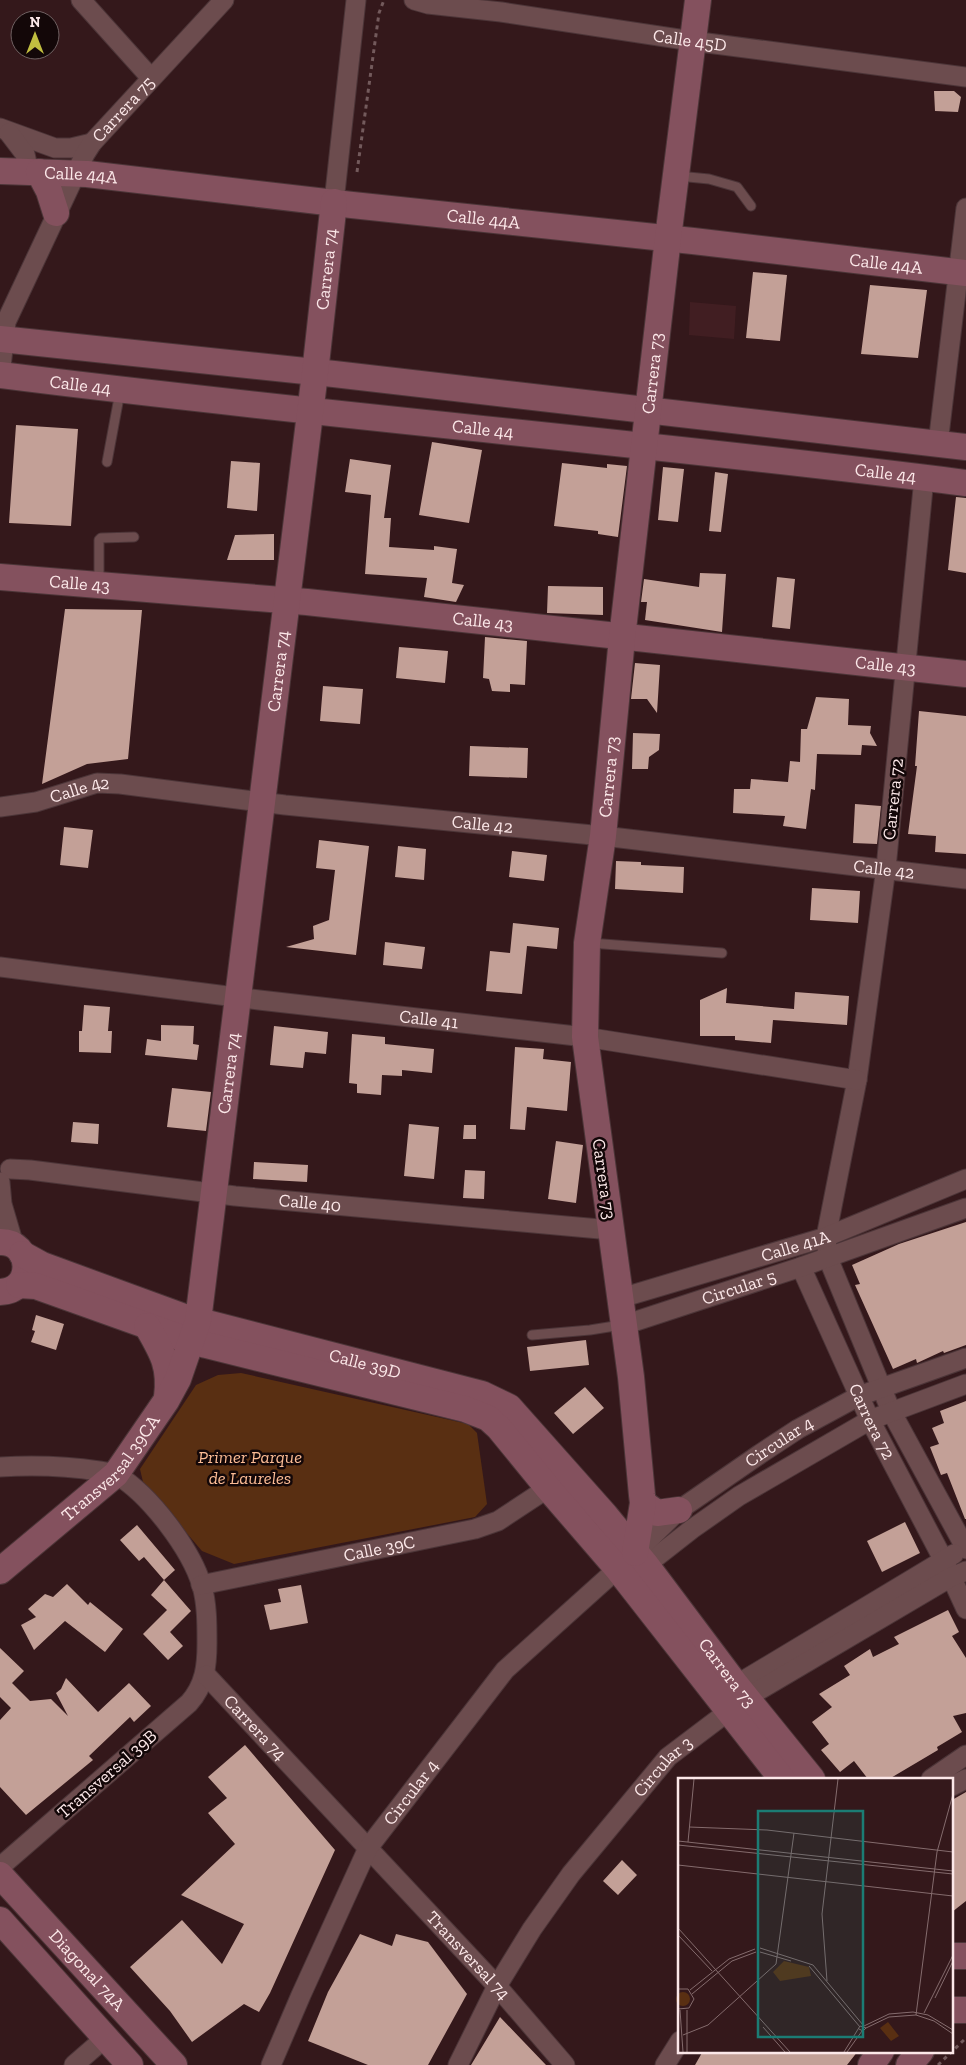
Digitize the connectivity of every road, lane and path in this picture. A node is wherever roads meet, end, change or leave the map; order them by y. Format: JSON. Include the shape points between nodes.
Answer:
{"nodes":[{"id":1,"x":81,"y":0,"type":"edge"},
{"id":2,"x":224,"y":0,"type":"edge"},
{"id":3,"x":356,"y":0,"type":"edge"},
{"id":4,"x":384,"y":0,"type":"edge"},
{"id":5,"x":414,"y":0,"type":"edge"},
{"id":6,"x":698,"y":0,"type":"edge"},
{"id":7,"x":501,"y":6,"type":"edge"},
{"id":8,"x":692,"y":41,"type":"junction"},
{"id":9,"x":966,"y":77,"type":"edge"},
{"id":10,"x":151,"y":78,"type":"junction"},
{"id":11,"x":5,"y":130,"type":"edge"},
{"id":12,"x":92,"y":143,"type":"junction"},
{"id":13,"x":0,"y":171,"type":"edge"},
{"id":14,"x":34,"y":172,"type":"junction"},
{"id":15,"x":76,"y":173,"type":"junction"},
{"id":16,"x":676,"y":176,"type":"junction"},
{"id":17,"x":343,"y":204,"type":"junction"},
{"id":18,"x":751,"y":206,"type":"dead end"},
{"id":19,"x":966,"y":208,"type":"edge"},
{"id":20,"x":56,"y":213,"type":"junction"},
{"id":21,"x":668,"y":238,"type":"junction"},
{"id":22,"x":963,"y":273,"type":"edge"},
{"id":23,"x":2,"y":340,"type":"edge"},
{"id":24,"x":315,"y":374,"type":"junction"},
{"id":25,"x":0,"y":376,"type":"edge"},
{"id":26,"x":120,"y":389,"type":"junction"},
{"id":27,"x":310,"y":411,"type":"junction"},
{"id":28,"x":648,"y":411,"type":"junction"},
{"id":29,"x":938,"y":444,"type":"junction"},
{"id":30,"x":645,"y":445,"type":"junction"},
{"id":31,"x":966,"y":447,"type":"edge"},
{"id":32,"x":107,"y":462,"type":"dead end"},
{"id":33,"x":924,"y":478,"type":"junction"},
{"id":34,"x":966,"y":483,"type":"edge"},
{"id":35,"x":134,"y":537,"type":"dead end"},
{"id":36,"x":0,"y":577,"type":"edge"},
{"id":37,"x":99,"y":584,"type":"junction"},
{"id":38,"x":287,"y":600,"type":"junction"},
{"id":39,"x":622,"y":638,"type":"junction"},
{"id":40,"x":907,"y":666,"type":"junction"},
{"id":41,"x":966,"y":674,"type":"edge"},
{"id":42,"x":262,"y":802,"type":"junction"},
{"id":43,"x":0,"y":807,"type":"edge"},
{"id":44,"x":603,"y":836,"type":"junction"},
{"id":45,"x":886,"y":868,"type":"junction"},
{"id":46,"x":966,"y":879,"type":"edge"},
{"id":47,"x":587,"y":943,"type":"junction"},
{"id":48,"x":722,"y":953,"type":"dead end"},
{"id":49,"x":0,"y":967,"type":"edge"},
{"id":50,"x":238,"y":997,"type":"junction"},
{"id":51,"x":585,"y":1037,"type":"junction"},
{"id":52,"x":857,"y":1080,"type":"junction"},
{"id":53,"x":3,"y":1173,"type":"edge"},
{"id":54,"x":966,"y":1179,"type":"edge"},
{"id":55,"x":214,"y":1193,"type":"junction"},
{"id":56,"x":1,"y":1207,"type":"edge"},
{"id":57,"x":966,"y":1208,"type":"edge"},
{"id":58,"x":611,"y":1230,"type":"junction"},
{"id":59,"x":826,"y":1236,"type":"junction"},
{"id":60,"x":12,"y":1247,"type":"edge"},
{"id":61,"x":828,"y":1258,"type":"junction"},
{"id":62,"x":802,"y":1267,"type":"junction"},
{"id":63,"x":9,"y":1289,"type":"edge"},
{"id":64,"x":621,"y":1298,"type":"junction"},
{"id":65,"x":624,"y":1325,"type":"junction"},
{"id":66,"x":146,"y":1326,"type":"junction"},
{"id":67,"x":195,"y":1331,"type":"junction"},
{"id":68,"x":532,"y":1335,"type":"dead end"},
{"id":69,"x":966,"y":1358,"type":"edge"},
{"id":70,"x":966,"y":1384,"type":"edge"},
{"id":71,"x":880,"y":1387,"type":"junction"},
{"id":72,"x":859,"y":1396,"type":"junction"},
{"id":73,"x":166,"y":1401,"type":"junction"},
{"id":74,"x":891,"y":1411,"type":"junction"},
{"id":75,"x":870,"y":1420,"type":"junction"},
{"id":76,"x":0,"y":1467,"type":"edge"},
{"id":77,"x":116,"y":1474,"type":"junction"},
{"id":78,"x":548,"y":1488,"type":"junction"},
{"id":79,"x":643,"y":1503,"type":"junction"},
{"id":80,"x":679,"y":1510,"type":"junction"},
{"id":81,"x":966,"y":1549,"type":"edge"},
{"id":82,"x":943,"y":1559,"type":"junction"},
{"id":83,"x":633,"y":1562,"type":"junction"},
{"id":84,"x":0,"y":1571,"type":"edge"},
{"id":85,"x":959,"y":1574,"type":"edge"},
{"id":86,"x":201,"y":1585,"type":"junction"},
{"id":87,"x":966,"y":1608,"type":"edge"},
{"id":88,"x":206,"y":1675,"type":"junction"},
{"id":89,"x":732,"y":1698,"type":"junction"},
{"id":90,"x":966,"y":1755,"type":"edge"},
{"id":91,"x":781,"y":1778,"type":"edge"},
{"id":92,"x":811,"y":1778,"type":"edge"},
{"id":93,"x":932,"y":1778,"type":"edge"},
{"id":94,"x":966,"y":1779,"type":"edge"},
{"id":95,"x":954,"y":1785,"type":"edge"},
{"id":96,"x":368,"y":1848,"type":"junction"},
{"id":97,"x":0,"y":1867,"type":"edge"},
{"id":98,"x":0,"y":1875,"type":"edge"},
{"id":99,"x":0,"y":1920,"type":"edge"},
{"id":100,"x":497,"y":1986,"type":"junction"},
{"id":101,"x":105,"y":2038,"type":"junction"},
{"id":102,"x":966,"y":2038,"type":"edge"},
{"id":103,"x":678,"y":2044,"type":"edge"},
{"id":104,"x":954,"y":2050,"type":"edge"},
{"id":105,"x":880,"y":2052,"type":"edge"},
{"id":106,"x":920,"y":2052,"type":"edge"},
{"id":107,"x":951,"y":2052,"type":"edge"},
{"id":108,"x":74,"y":2065,"type":"edge"},
{"id":109,"x":130,"y":2065,"type":"edge"},
{"id":110,"x":174,"y":2065,"type":"edge"},
{"id":111,"x":272,"y":2065,"type":"edge"},
{"id":112,"x":458,"y":2065,"type":"edge"},
{"id":113,"x":565,"y":2065,"type":"edge"},
{"id":114,"x":665,"y":2065,"type":"edge"},
{"id":115,"x":871,"y":2065,"type":"edge"},
{"id":116,"x":909,"y":2065,"type":"edge"},
{"id":117,"x":938,"y":2065,"type":"edge"}],
"edges":[{"from":1,"to":10,"type":"street"},
{"from":2,"to":10,"type":"street","name":"Carrera 75"},
{"from":3,"to":17,"type":"street","name":"Carrera 74"},
{"from":4,"to":17,"type":"path"},
{"from":5,"to":7,"type":"street","name":"Calle 45D","via":[[428,4]]},
{"from":6,"to":8,"type":"street","name":"Carrera 73"},
{"from":7,"to":8,"type":"street","name":"Calle 45D"},
{"from":8,"to":9,"type":"street","name":"Calle 45D"},
{"from":8,"to":16,"type":"street","name":"Carrera 73"},
{"from":10,"to":12,"type":"street","name":"Carrera 75"},
{"from":11,"to":12,"type":"street","via":[[55,148]]},
{"from":11,"to":14,"type":"street","via":[[26,154]]},
{"from":12,"to":15,"type":"street","name":"Carrera 75"},
{"from":13,"to":14,"type":"street","name":"Calle 44A"},
{"from":14,"to":15,"type":"street","name":"Calle 44A"},
{"from":14,"to":20,"type":"street","via":[[49,191]]},
{"from":15,"to":17,"type":"street","name":"Calle 44A"},
{"from":15,"to":20,"type":"street","name":"Carrera 75"},
{"from":16,"to":18,"type":"lane","via":[[709,179],[737,188]]},
{"from":16,"to":21,"type":"street","name":"Carrera 73"},
{"from":17,"to":21,"type":"street","name":"Calle 44A"},
{"from":17,"to":24,"type":"street","name":"Carrera 74"},
{"from":19,"to":22,"type":"street"},
{"from":20,"to":23,"type":"street","name":"Carrera 75","via":[[6,322]]},
{"from":21,"to":22,"type":"street","name":"Calle 44A"},
{"from":21,"to":28,"type":"street","name":"Carrera 73"},
{"from":22,"to":29,"type":"street"},
{"from":23,"to":24,"type":"street","name":"Calle 44"},
{"from":23,"to":25,"type":"street","name":"Carrera 75"},
{"from":24,"to":27,"type":"street","name":"Carrera 74"},
{"from":24,"to":28,"type":"street","name":"Calle 44"},
{"from":25,"to":26,"type":"street","name":"Calle 44"},
{"from":26,"to":27,"type":"street","name":"Calle 44"},
{"from":26,"to":32,"type":"lane"},
{"from":27,"to":30,"type":"street","name":"Calle 44"},
{"from":27,"to":38,"type":"street","name":"Carrera 74"},
{"from":28,"to":29,"type":"street","name":"Calle 44"},
{"from":28,"to":30,"type":"street","name":"Carrera 73"},
{"from":29,"to":31,"type":"street","name":"Calle 44"},
{"from":30,"to":33,"type":"street","name":"Calle 44"},
{"from":30,"to":39,"type":"street","name":"Carrera 73"},
{"from":33,"to":34,"type":"street","name":"Calle 44"},
{"from":33,"to":40,"type":"street","name":"Carrera 72"},
{"from":35,"to":37,"type":"lane","via":[[99,540]]},
{"from":36,"to":37,"type":"street","name":"Calle 43"},
{"from":37,"to":38,"type":"street","name":"Calle 43"},
{"from":38,"to":39,"type":"street","name":"Calle 43"},
{"from":38,"to":42,"type":"street","name":"Carrera 74"},
{"from":39,"to":40,"type":"street","name":"Calle 43"},
{"from":39,"to":44,"type":"street","name":"Carrera 73"},
{"from":40,"to":41,"type":"street","name":"Calle 43"},
{"from":40,"to":45,"type":"street","name":"Carrera 72"},
{"from":42,"to":43,"type":"street","name":"Calle 42","via":[[97,783],[36,802]]},
{"from":42,"to":44,"type":"street","name":"Calle 42"},
{"from":42,"to":50,"type":"street","name":"Carrera 74"},
{"from":44,"to":45,"type":"street","name":"Calle 42"},
{"from":44,"to":47,"type":"street","name":"Carrera 73"},
{"from":45,"to":46,"type":"street","name":"Calle 42"},
{"from":45,"to":52,"type":"street","name":"Carrera 72"},
{"from":47,"to":48,"type":"lane"},
{"from":47,"to":51,"type":"street","name":"Carrera 73"},
{"from":49,"to":50,"type":"street","name":"Calle 41"},
{"from":50,"to":51,"type":"street","name":"Calle 41"},
{"from":50,"to":55,"type":"street","name":"Carrera 74"},
{"from":51,"to":52,"type":"street","name":"Calle 41"},
{"from":51,"to":58,"type":"street","name":"Carrera 73"},
{"from":52,"to":59,"type":"street","name":"Carrera 72"},
{"from":53,"to":55,"type":"street","name":"Calle 40","via":[[30,1170]]},
{"from":53,"to":56,"type":"street"},
{"from":54,"to":59,"type":"street","name":"Calle 41A"},
{"from":55,"to":58,"type":"street","name":"Calle 40"},
{"from":55,"to":67,"type":"street","name":"Carrera 74"},
{"from":56,"to":60,"type":"street"},
{"from":57,"to":61,"type":"street","name":"Circular 5"},
{"from":58,"to":64,"type":"street","name":"Carrera 73"},
{"from":59,"to":61,"type":"street","name":"Carrera 72"},
{"from":59,"to":62,"type":"street","name":"Carrera 72"},
{"from":59,"to":64,"type":"street","name":"Calle 41A"},
{"from":60,"to":63,"type":"street","via":[[26,1262],[26,1270]]},
{"from":60,"to":67,"type":"street","name":"Calle 39D","via":[[42,1265]]},
{"from":61,"to":62,"type":"street","name":"Circular 5"},
{"from":61,"to":71,"type":"street","name":"Carrera 72"},
{"from":62,"to":65,"type":"street","name":"Circular 5"},
{"from":62,"to":72,"type":"street","name":"Carrera 72"},
{"from":63,"to":66,"type":"street","name":"Calle 39D","via":[[36,1286]]},
{"from":64,"to":65,"type":"street","name":"Carrera 73"},
{"from":65,"to":68,"type":"lane"},
{"from":65,"to":79,"type":"street","name":"Carrera 73"},
{"from":66,"to":67,"type":"street","name":"Calle 39D"},
{"from":66,"to":73,"type":"street","via":[[166,1362]]},
{"from":67,"to":73,"type":"street","name":"Transversal 39CA","via":[[178,1379]]},
{"from":67,"to":78,"type":"street","name":"Calle 39D","via":[[488,1418]]},
{"from":67,"to":83,"type":"street","name":"Calle 39D","via":[[482,1394],[509,1407],[605,1515]]},
{"from":69,"to":71,"type":"street","name":"Circular 4"},
{"from":70,"to":74,"type":"street","name":"Circular 4"},
{"from":71,"to":72,"type":"street","name":"Circular 4"},
{"from":71,"to":74,"type":"street","name":"Carrera 72"},
{"from":72,"to":75,"type":"street","name":"Carrera 72"},
{"from":72,"to":80,"type":"street","name":"Circular 4","via":[[798,1429]]},
{"from":73,"to":77,"type":"street","name":"Transversal 39CA"},
{"from":74,"to":75,"type":"street","name":"Circular 4"},
{"from":74,"to":81,"type":"street","name":"Carrera 72"},
{"from":75,"to":82,"type":"street","name":"Carrera 72"},
{"from":75,"to":83,"type":"street","name":"Circular 4"},
{"from":76,"to":77,"type":"street","via":[[58,1466]]},
{"from":77,"to":84,"type":"street","name":"Transversal 39CA"},
{"from":77,"to":86,"type":"street","via":[[144,1496],[167,1523],[187,1552]]},
{"from":78,"to":83,"type":"street","name":"Calle 39D"},
{"from":78,"to":86,"type":"street","name":"Calle 39C","via":[[498,1521],[475,1529]]},
{"from":79,"to":80,"type":"street","via":[[657,1513]]},
{"from":79,"to":83,"type":"street","name":"Carrera 73"},
{"from":80,"to":83,"type":"street","name":"Circular 4","via":[[644,1542]]},
{"from":81,"to":82,"type":"street","name":"Circular 3"},
{"from":82,"to":85,"type":"street","name":"Carrera 72"},
{"from":82,"to":89,"type":"street","name":"Circular 3"},
{"from":83,"to":89,"type":"street","name":"Carrera 73"},
{"from":83,"to":96,"type":"street","name":"Circular 4","via":[[505,1670]]},
{"from":85,"to":87,"type":"street","name":"Carrera 72"},
{"from":85,"to":89,"type":"street","name":"Circular 3"},
{"from":86,"to":88,"type":"street","via":[[208,1630]]},
{"from":88,"to":96,"type":"street","name":"Carrera 74"},
{"from":88,"to":97,"type":"street","name":"Transversal 39B","via":[[189,1702]]},
{"from":89,"to":91,"type":"street","name":"Carrera 73"},
{"from":89,"to":92,"type":"street","name":"Carrera 73"},
{"from":89,"to":100,"type":"street","name":"Circular 3","via":[[668,1757],[571,1874]]},
{"from":90,"to":93,"type":"street"},
{"from":94,"to":95,"type":"street"},
{"from":96,"to":100,"type":"street","name":"Transversal 74"},
{"from":96,"to":111,"type":"street","name":"Circular 4"},
{"from":98,"to":110,"type":"street","name":"Diagonal 74A"},
{"from":99,"to":101,"type":"street","name":"Diagonal 74A"},
{"from":100,"to":112,"type":"street","name":"Circular 3"},
{"from":100,"to":113,"type":"street","name":"Transversal 74"},
{"from":101,"to":108,"type":"street"},
{"from":101,"to":109,"type":"street","name":"Diagonal 74A"},
{"from":102,"to":104,"type":"path"},
{"from":103,"to":114,"type":"street"},
{"from":105,"to":115,"type":"street"},
{"from":106,"to":116,"type":"street"},
{"from":107,"to":117,"type":"path"}]}
